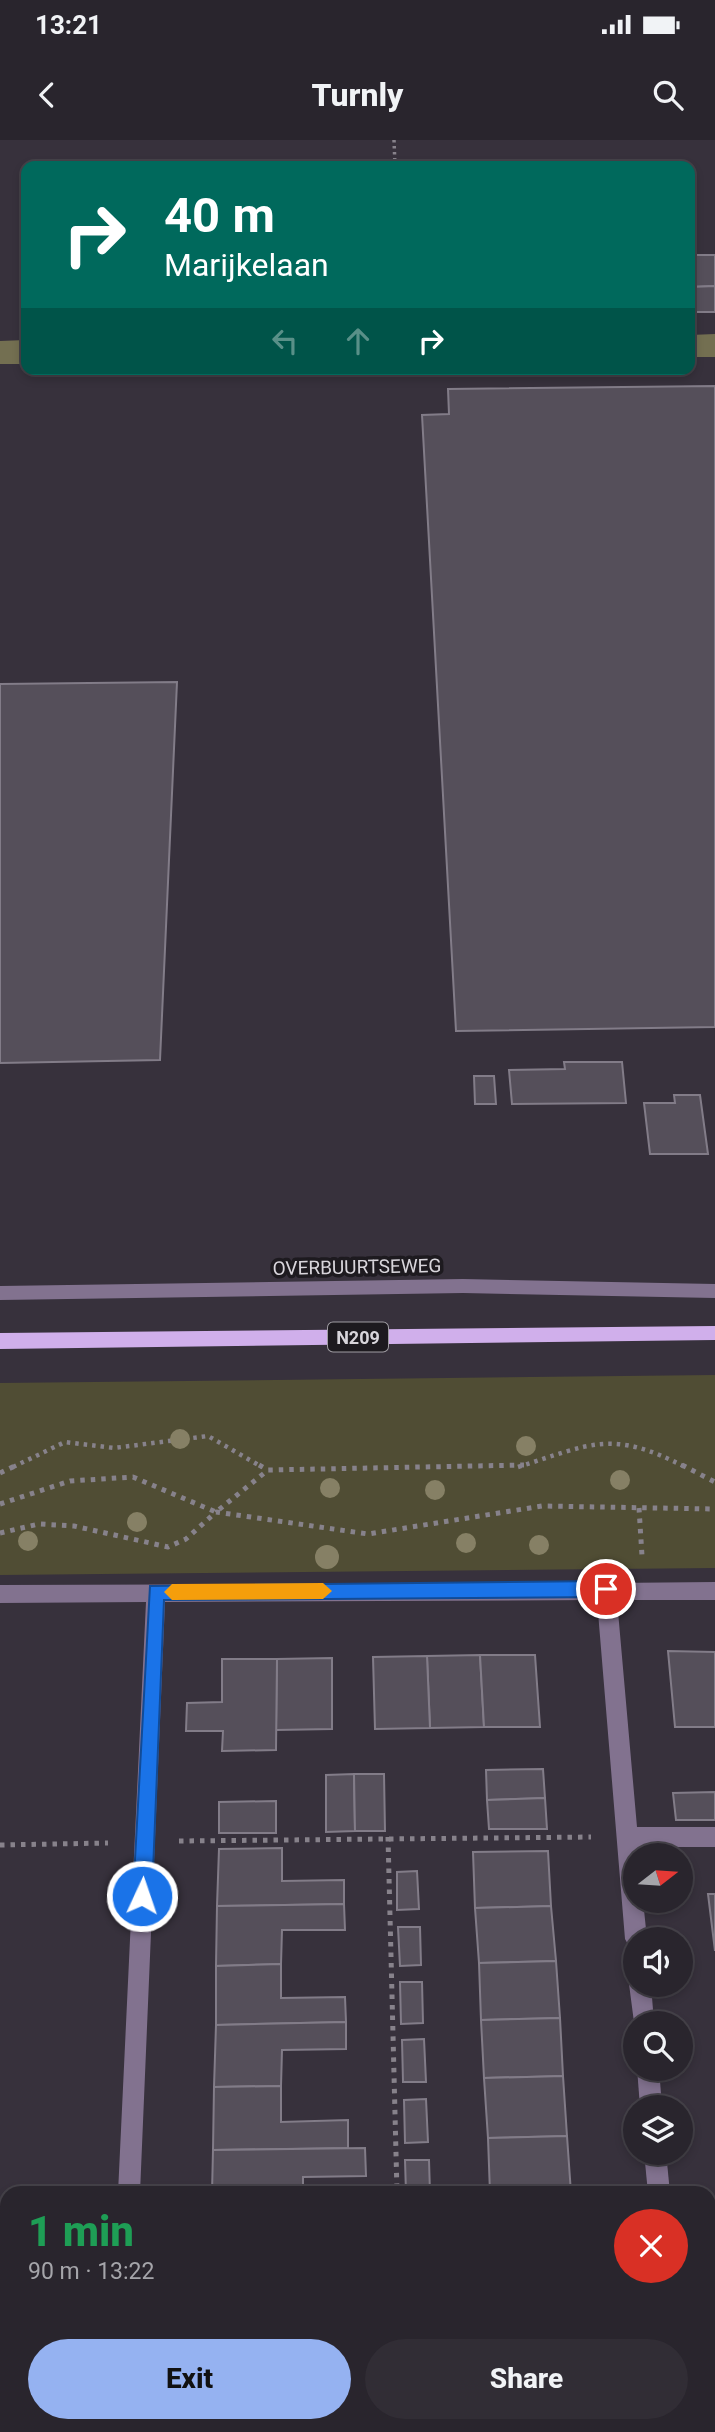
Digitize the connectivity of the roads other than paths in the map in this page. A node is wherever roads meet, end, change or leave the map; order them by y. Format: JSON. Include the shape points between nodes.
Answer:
{"nodes":[{"id":1,"x":715,"y":1292,"type":"edge"},
{"id":2,"x":0,"y":1293,"type":"edge"},
{"id":3,"x":715,"y":1333,"type":"edge"},
{"id":4,"x":0,"y":1341,"type":"edge"},
{"id":5,"x":606,"y":1589,"type":"junction"},
{"id":6,"x":715,"y":1591,"type":"edge"},
{"id":7,"x":156,"y":1592,"type":"junction"},
{"id":8,"x":0,"y":1594,"type":"edge"},
{"id":9,"x":626,"y":1837,"type":"junction"},
{"id":10,"x":715,"y":1837,"type":"edge"},
{"id":11,"x":635,"y":1927,"type":"edge"},
{"id":12,"x":656,"y":2165,"type":"edge"},
{"id":13,"x":129,"y":2186,"type":"edge"},
{"id":14,"x":658,"y":2186,"type":"edge"}],
"edges":[{"from":1,"to":2,"type":"street","name":"OVERBUURTSEWEG","via":[[463,1286]]},
{"from":3,"to":4,"type":"main road","number":"N209"},
{"from":5,"to":6,"type":"street"},
{"from":5,"to":7,"type":"street"},
{"from":5,"to":9,"type":"street"},
{"from":7,"to":8,"type":"street"},
{"from":7,"to":13,"type":"street"},
{"from":9,"to":10,"type":"street"},
{"from":9,"to":11,"type":"street"},
{"from":12,"to":14,"type":"street"}]}
